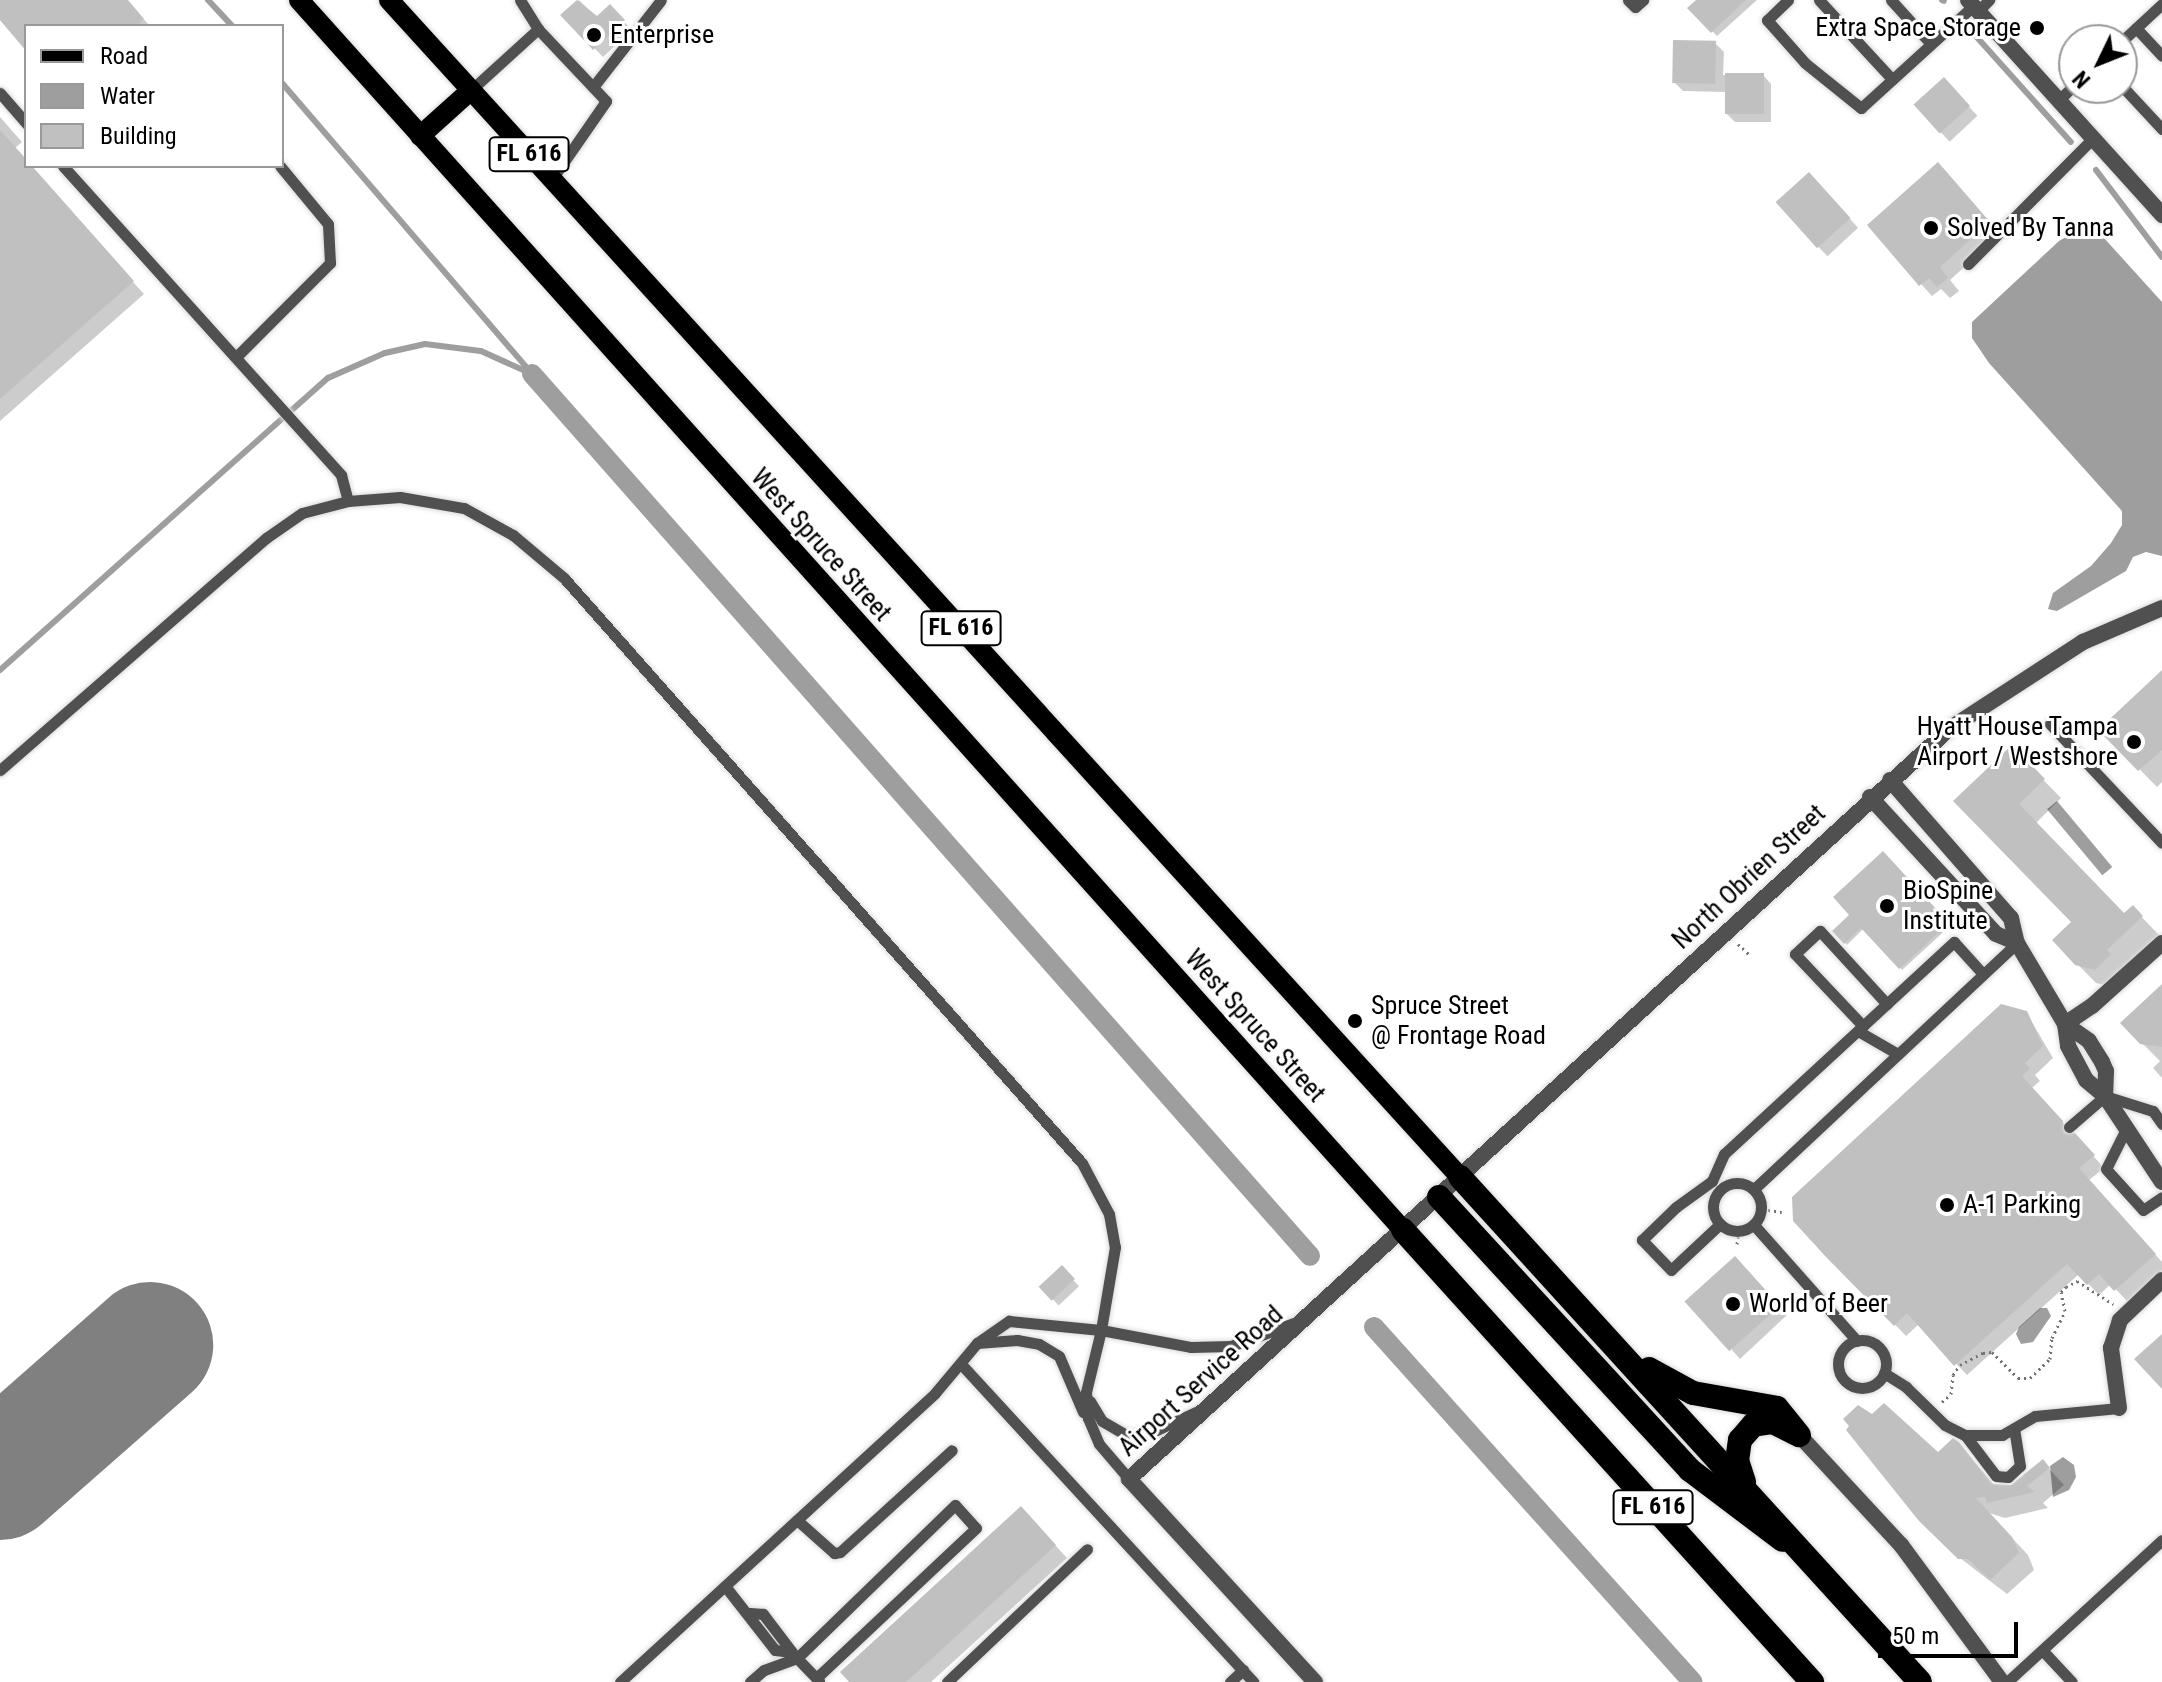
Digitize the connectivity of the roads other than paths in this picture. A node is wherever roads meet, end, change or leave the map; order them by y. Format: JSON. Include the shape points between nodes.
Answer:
{"nodes":[{"id":1,"x":299,"y":0,"type":"edge"},
{"id":2,"x":389,"y":0,"type":"edge"},
{"id":3,"x":520,"y":0,"type":"edge"},
{"id":4,"x":661,"y":0,"type":"edge"},
{"id":5,"x":1628,"y":0,"type":"edge"},
{"id":6,"x":1643,"y":0,"type":"edge"},
{"id":7,"x":1788,"y":0,"type":"edge"},
{"id":8,"x":1819,"y":0,"type":"edge"},
{"id":9,"x":1891,"y":0,"type":"edge"},
{"id":10,"x":1977,"y":4,"type":"edge"},
{"id":11,"x":2162,"y":4,"type":"edge"},
{"id":12,"x":2138,"y":26,"type":"edge"},
{"id":13,"x":538,"y":29,"type":"junction"},
{"id":14,"x":2138,"y":30,"type":"edge"},
{"id":15,"x":1931,"y":44,"type":"junction"},
{"id":16,"x":2162,"y":56,"type":"edge"},
{"id":17,"x":1892,"y":79,"type":"junction"},
{"id":18,"x":593,"y":87,"type":"junction"},
{"id":19,"x":471,"y":90,"type":"junction"},
{"id":20,"x":0,"y":93,"type":"edge"},
{"id":21,"x":2058,"y":99,"type":"edge"},
{"id":22,"x":2138,"y":103,"type":"edge"},
{"id":23,"x":2063,"y":104,"type":"edge"},
{"id":24,"x":24,"y":121,"type":"edge"},
{"id":25,"x":2162,"y":129,"type":"edge"},
{"id":26,"x":420,"y":136,"type":"junction"},
{"id":27,"x":2093,"y":138,"type":"junction"},
{"id":28,"x":65,"y":168,"type":"edge"},
{"id":29,"x":282,"y":168,"type":"edge"},
{"id":30,"x":552,"y":179,"type":"junction"},
{"id":31,"x":2162,"y":215,"type":"edge"},
{"id":32,"x":1968,"y":264,"type":"dead end"},
{"id":33,"x":236,"y":357,"type":"junction"},
{"id":34,"x":348,"y":501,"type":"junction"},
{"id":35,"x":2162,"y":608,"type":"edge"},
{"id":36,"x":2050,"y":724,"type":"dead end"},
{"id":37,"x":0,"y":770,"type":"edge"},
{"id":38,"x":1890,"y":780,"type":"junction"},
{"id":39,"x":1870,"y":797,"type":"junction"},
{"id":40,"x":2162,"y":843,"type":"edge"},
{"id":41,"x":2017,"y":943,"type":"junction"},
{"id":42,"x":2162,"y":943,"type":"edge"},
{"id":43,"x":1983,"y":974,"type":"junction"},
{"id":44,"x":1887,"y":1004,"type":"junction"},
{"id":45,"x":2065,"y":1024,"type":"junction"},
{"id":46,"x":1860,"y":1029,"type":"junction"},
{"id":47,"x":1898,"y":1054,"type":"junction"},
{"id":48,"x":2105,"y":1096,"type":"junction"},
{"id":49,"x":2162,"y":1124,"type":"edge"},
{"id":50,"x":2069,"y":1127,"type":"dead end"},
{"id":51,"x":2125,"y":1131,"type":"junction"},
{"id":52,"x":2160,"y":1174,"type":"edge"},
{"id":53,"x":1460,"y":1177,"type":"junction"},
{"id":54,"x":1716,"y":1186,"type":"junction"},
{"id":55,"x":1754,"y":1189,"type":"junction"},
{"id":56,"x":1439,"y":1197,"type":"junction"},
{"id":57,"x":2162,"y":1197,"type":"edge"},
{"id":58,"x":1720,"y":1224,"type":"junction"},
{"id":59,"x":1754,"y":1225,"type":"junction"},
{"id":60,"x":1403,"y":1230,"type":"junction"},
{"id":61,"x":2162,"y":1280,"type":"edge"},
{"id":62,"x":1306,"y":1317,"type":"junction"},
{"id":63,"x":1101,"y":1330,"type":"junction"},
{"id":64,"x":1857,"y":1341,"type":"junction"},
{"id":65,"x":977,"y":1343,"type":"junction"},
{"id":66,"x":1632,"y":1361,"type":"junction"},
{"id":67,"x":961,"y":1364,"type":"junction"},
{"id":68,"x":1884,"y":1373,"type":"junction"},
{"id":69,"x":1088,"y":1385,"type":"junction"},
{"id":70,"x":1207,"y":1407,"type":"junction"},
{"id":71,"x":2119,"y":1408,"type":"joint"},
{"id":72,"x":2014,"y":1428,"type":"junction"},
{"id":73,"x":1093,"y":1432,"type":"junction"},
{"id":74,"x":1799,"y":1435,"type":"junction"},
{"id":75,"x":1965,"y":1435,"type":"junction"},
{"id":76,"x":952,"y":1450,"type":"dead end"},
{"id":77,"x":1129,"y":1479,"type":"junction"},
{"id":78,"x":1745,"y":1484,"type":"junction"},
{"id":79,"x":797,"y":1520,"type":"junction"},
{"id":80,"x":2162,"y":1540,"type":"edge"},
{"id":81,"x":1087,"y":1549,"type":"dead end"},
{"id":82,"x":1826,"y":1573,"type":"junction"},
{"id":83,"x":725,"y":1586,"type":"junction"},
{"id":84,"x":1865,"y":1616,"type":"junction"},
{"id":85,"x":2043,"y":1651,"type":"junction"},
{"id":86,"x":794,"y":1655,"type":"junction"},
{"id":87,"x":1243,"y":1670,"type":"junction"},
{"id":88,"x":817,"y":1680,"type":"edge"},
{"id":89,"x":620,"y":1682,"type":"edge"},
{"id":90,"x":750,"y":1682,"type":"edge"},
{"id":91,"x":947,"y":1682,"type":"edge"},
{"id":92,"x":1230,"y":1682,"type":"edge"},
{"id":93,"x":1253,"y":1682,"type":"edge"},
{"id":94,"x":1315,"y":1682,"type":"edge"},
{"id":95,"x":1812,"y":1682,"type":"edge"},
{"id":96,"x":1920,"y":1682,"type":"edge"},
{"id":97,"x":1940,"y":1682,"type":"edge"},
{"id":98,"x":2004,"y":1682,"type":"edge"},
{"id":99,"x":2072,"y":1682,"type":"edge"}],
"edges":[{"from":1,"to":26,"type":"main road","name":"West Spruce Street","number":"FL 616"},
{"from":2,"to":19,"type":"main road","name":"West Spruce Street","number":"FL 616"},
{"from":3,"to":13,"type":"lane"},
{"from":4,"to":18,"type":"lane"},
{"from":5,"to":6,"type":"lane","via":[[1635,7]]},
{"from":7,"to":17,"type":"lane","via":[[1767,20],[1805,63],[1861,108]]},
{"from":8,"to":17,"type":"lane"},
{"from":9,"to":15,"type":"lane"},
{"from":10,"to":15,"type":"lane"},
{"from":10,"to":21,"type":"street"},
{"from":11,"to":12,"type":"lane"},
{"from":13,"to":18,"type":"lane"},
{"from":13,"to":19,"type":"lane"},
{"from":14,"to":16,"type":"lane"},
{"from":15,"to":17,"type":"lane"},
{"from":18,"to":30,"type":"lane","via":[[606,101]]},
{"from":19,"to":26,"type":"main road"},
{"from":19,"to":30,"type":"main road","name":"West Spruce Street","number":"FL 616"},
{"from":20,"to":24,"type":"lane"},
{"from":22,"to":25,"type":"lane"},
{"from":23,"to":27,"type":"street"},
{"from":26,"to":60,"type":"main road","name":"West Spruce Street","number":"FL 616"},
{"from":27,"to":31,"type":"street"},
{"from":27,"to":32,"type":"lane"},
{"from":28,"to":33,"type":"lane"},
{"from":29,"to":33,"type":"lane","via":[[328,224],[330,263]]},
{"from":30,"to":53,"type":"main road","name":"West Spruce Street","number":"FL 616"},
{"from":33,"to":34,"type":"lane","via":[[341,475]]},
{"from":34,"to":37,"type":"lane","via":[[302,513],[266,538]]},
{"from":34,"to":63,"type":"lane","via":[[400,497],[464,508],[513,535],[564,578],[1082,1163],[1109,1214],[1115,1247]]},
{"from":35,"to":38,"type":"street","name":"North Obrien Street","via":[[2083,642],[1949,729]]},
{"from":36,"to":40,"type":"lane"},
{"from":38,"to":39,"type":"street","name":"North Obrien Street"},
{"from":38,"to":41,"type":"street","via":[[2011,918]]},
{"from":39,"to":41,"type":"street","via":[[1996,934]]},
{"from":39,"to":53,"type":"street","name":"North Obrien Street"},
{"from":41,"to":43,"type":"lane"},
{"from":41,"to":45,"type":"street"},
{"from":42,"to":45,"type":"street"},
{"from":43,"to":44,"type":"lane","via":[[1954,942]]},
{"from":43,"to":47,"type":"lane"},
{"from":44,"to":46,"type":"lane"},
{"from":44,"to":46,"type":"lane","via":[[1820,931],[1795,954]]},
{"from":45,"to":48,"type":"street","via":[[2089,1041],[2102,1062]]},
{"from":46,"to":47,"type":"lane"},
{"from":46,"to":54,"type":"lane","via":[[1724,1154]]},
{"from":47,"to":55,"type":"lane"},
{"from":48,"to":49,"type":"lane","via":[[2153,1111]]},
{"from":48,"to":50,"type":"lane"},
{"from":48,"to":51,"type":"street"},
{"from":51,"to":52,"type":"street"},
{"from":51,"to":57,"type":"lane","via":[[2106,1169],[2143,1210]]},
{"from":53,"to":56,"type":"street","name":"North Obrien Street"},
{"from":53,"to":66,"type":"highway","number":"FL 616"},
{"from":54,"to":55,"type":"lane","via":[[1739,1182]]},
{"from":54,"to":58,"type":"lane","via":[[1713,1207]]},
{"from":54,"to":58,"type":"lane","via":[[1642,1240],[1671,1270]]},
{"from":55,"to":59,"type":"lane","via":[[1762,1209]]},
{"from":56,"to":60,"type":"street","name":"North Obrien Street"},
{"from":56,"to":82,"type":"highway","via":[[1690,1470]]},
{"from":58,"to":59,"type":"lane","via":[[1738,1238]]},
{"from":59,"to":64,"type":"lane"},
{"from":60,"to":62,"type":"street","name":"Airport Service Road"},
{"from":60,"to":95,"type":"highway","number":"FL 616"},
{"from":61,"to":71,"type":"street","via":[[2120,1320],[2111,1348]]},
{"from":62,"to":63,"type":"lane","via":[[1231,1346],[1191,1347]]},
{"from":62,"to":70,"type":"street","name":"Airport Service Road"},
{"from":63,"to":65,"type":"lane","via":[[1019,1319],[999,1325]]},
{"from":63,"to":69,"type":"lane"},
{"from":64,"to":68,"type":"lane","via":[[1878,1346],[1885,1359]]},
{"from":64,"to":68,"type":"lane","via":[[1839,1356],[1844,1380],[1866,1388]]},
{"from":65,"to":67,"type":"lane"},
{"from":65,"to":73,"type":"lane","via":[[1017,1340],[1039,1344],[1059,1356]]},
{"from":66,"to":74,"type":"highway","via":[[1693,1393],[1777,1408]]},
{"from":66,"to":78,"type":"highway","number":"FL 616"},
{"from":67,"to":79,"type":"lane"},
{"from":67,"to":87,"type":"lane"},
{"from":68,"to":75,"type":"lane","via":[[1945,1425]]},
{"from":69,"to":70,"type":"lane","via":[[1092,1409],[1128,1436],[1150,1433]]},
{"from":69,"to":73,"type":"lane","via":[[1085,1406]]},
{"from":70,"to":77,"type":"street","name":"Airport Service Road"},
{"from":71,"to":72,"type":"lane","via":[[2035,1416]]},
{"from":72,"to":75,"type":"lane","via":[[2002,1435]]},
{"from":72,"to":75,"type":"lane","via":[[2020,1466],[2008,1477],[1996,1476]]},
{"from":73,"to":77,"type":"lane"},
{"from":74,"to":78,"type":"highway","via":[[1773,1422],[1753,1425],[1740,1440],[1737,1461]]},
{"from":74,"to":98,"type":"street","via":[[1901,1545]]},
{"from":76,"to":79,"type":"lane","via":[[840,1552],[834,1553]]},
{"from":77,"to":94,"type":"street","name":"Airport Service Road"},
{"from":78,"to":82,"type":"highway","number":"FL 616"},
{"from":79,"to":83,"type":"lane"},
{"from":80,"to":85,"type":"lane"},
{"from":81,"to":91,"type":"lane"},
{"from":82,"to":84,"type":"highway","number":"FL 616"},
{"from":83,"to":86,"type":"lane","via":[[775,1650]]},
{"from":83,"to":89,"type":"lane"},
{"from":84,"to":96,"type":"highway","number":"FL 616"},
{"from":84,"to":97,"type":"highway"},
{"from":85,"to":98,"type":"lane"},
{"from":85,"to":99,"type":"lane"},
{"from":86,"to":88,"type":"lane"},
{"from":86,"to":88,"type":"lane","via":[[955,1505],[966,1516],[976,1528]]},
{"from":86,"to":90,"type":"lane"},
{"from":87,"to":92,"type":"lane"},
{"from":87,"to":93,"type":"lane"}]}
